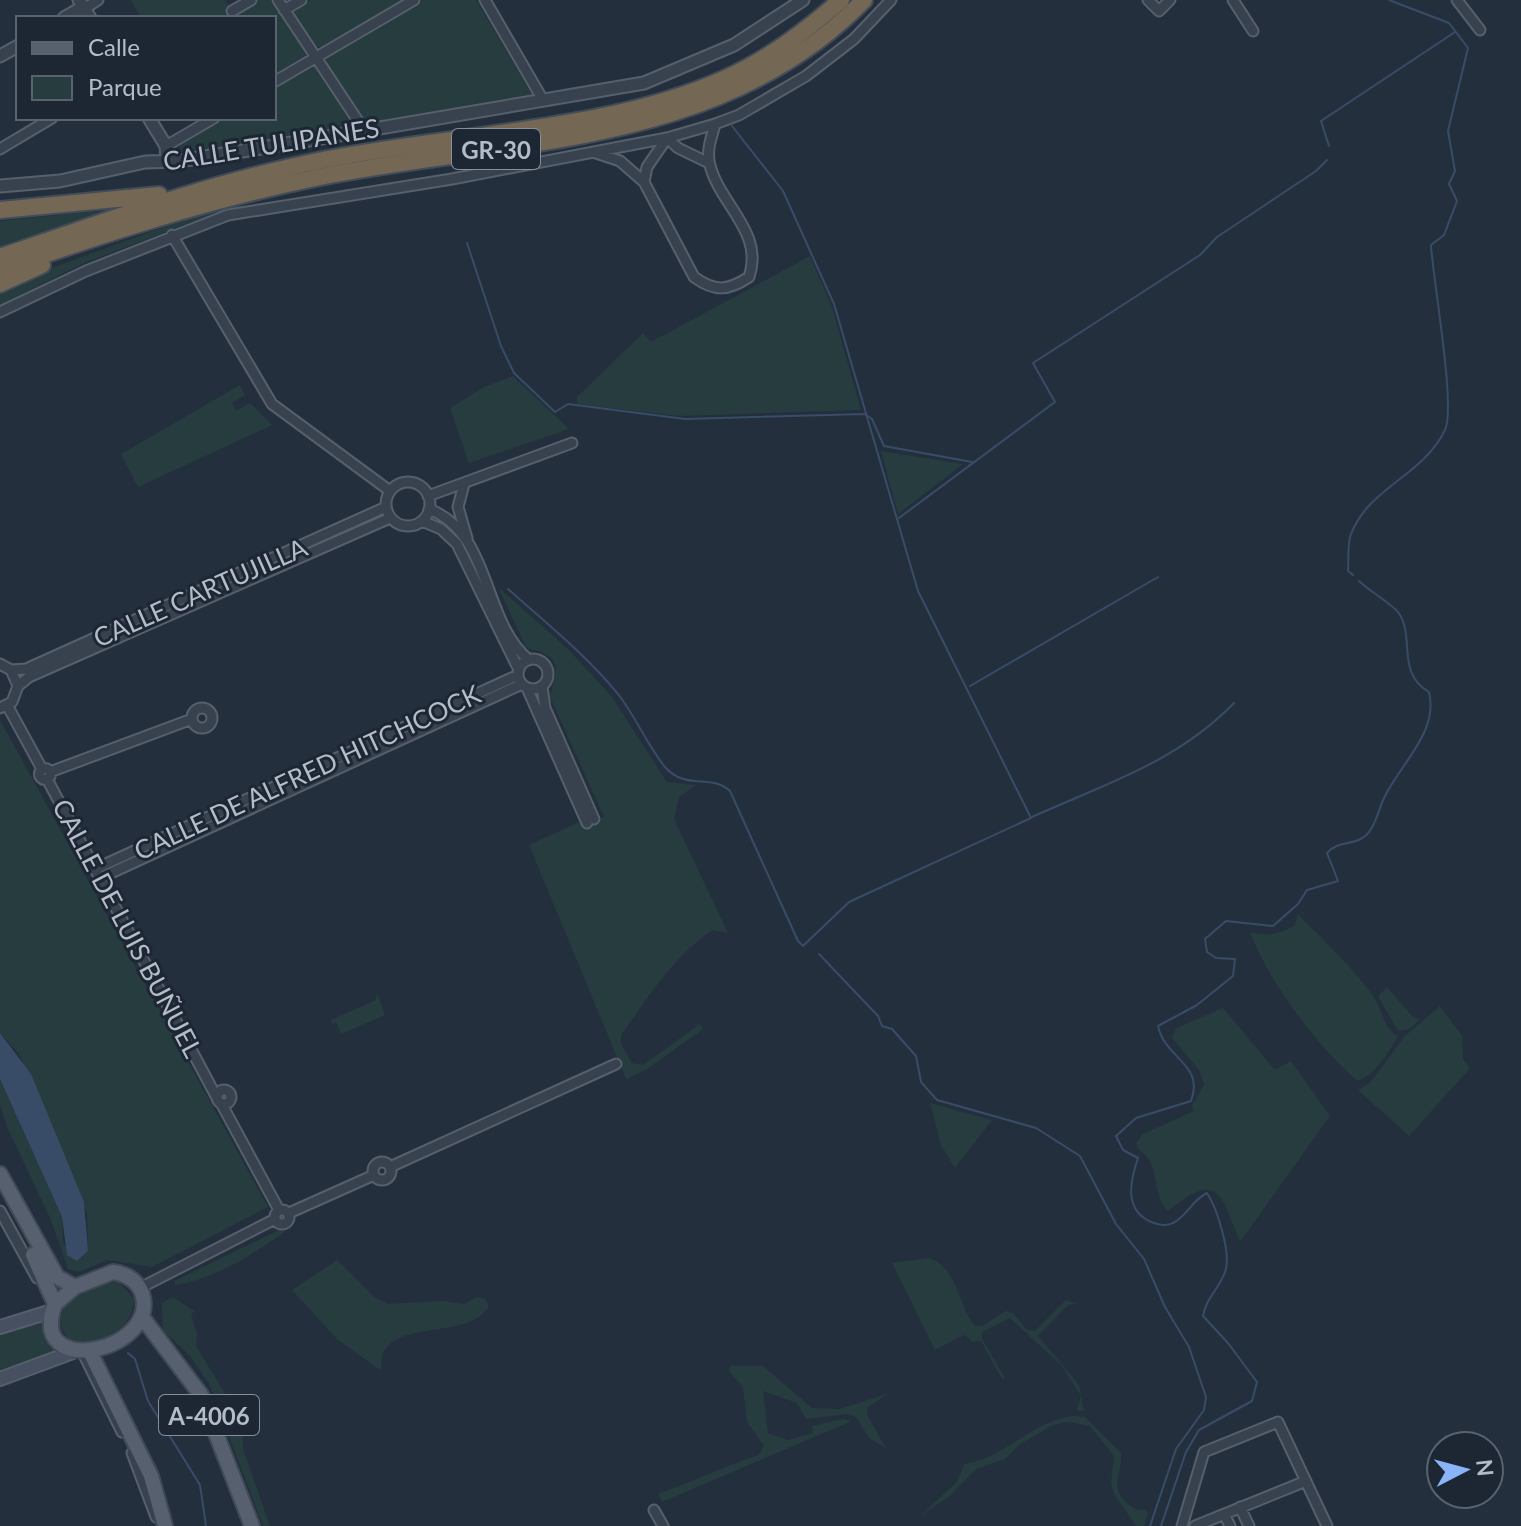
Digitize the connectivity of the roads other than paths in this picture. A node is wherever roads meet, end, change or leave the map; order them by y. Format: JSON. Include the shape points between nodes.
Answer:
{"nodes":[{"id":1,"x":98,"y":0,"type":"edge"},
{"id":2,"x":251,"y":0,"type":"edge"},
{"id":3,"x":278,"y":0,"type":"edge"},
{"id":4,"x":301,"y":0,"type":"edge"},
{"id":5,"x":414,"y":0,"type":"edge"},
{"id":6,"x":485,"y":0,"type":"edge"},
{"id":7,"x":803,"y":0,"type":"edge"},
{"id":8,"x":841,"y":0,"type":"edge"},
{"id":9,"x":864,"y":0,"type":"edge"},
{"id":10,"x":891,"y":0,"type":"edge"},
{"id":11,"x":1148,"y":0,"type":"edge"},
{"id":12,"x":1170,"y":0,"type":"edge"},
{"id":13,"x":1233,"y":0,"type":"edge"},
{"id":14,"x":1457,"y":0,"type":"edge"},
{"id":15,"x":84,"y":8,"type":"edge"},
{"id":16,"x":284,"y":10,"type":"junction"},
{"id":17,"x":232,"y":11,"type":"dead end"},
{"id":18,"x":1480,"y":30,"type":"dead end"},
{"id":19,"x":1253,"y":31,"type":"dead end"},
{"id":20,"x":316,"y":57,"type":"junction"},
{"id":21,"x":276,"y":81,"type":"edge"},
{"id":22,"x":543,"y":100,"type":"junction"},
{"id":23,"x":49,"y":120,"type":"edge"},
{"id":24,"x":150,"y":120,"type":"edge"},
{"id":25,"x":211,"y":120,"type":"edge"},
{"id":26,"x":715,"y":124,"type":"junction"},
{"id":27,"x":364,"y":130,"type":"junction"},
{"id":28,"x":667,"y":138,"type":"junction"},
{"id":29,"x":166,"y":146,"type":"junction"},
{"id":30,"x":0,"y":149,"type":"edge"},
{"id":31,"x":592,"y":152,"type":"junction"},
{"id":32,"x":167,"y":161,"type":"junction"},
{"id":33,"x":709,"y":163,"type":"junction"},
{"id":34,"x":644,"y":182,"type":"junction"},
{"id":35,"x":0,"y":186,"type":"edge"},
{"id":36,"x":200,"y":191,"type":"junction"},
{"id":37,"x":0,"y":210,"type":"edge"},
{"id":38,"x":172,"y":235,"type":"junction"},
{"id":39,"x":100,"y":236,"type":"junction"},
{"id":40,"x":0,"y":257,"type":"edge"},
{"id":41,"x":0,"y":270,"type":"edge"},
{"id":42,"x":0,"y":284,"type":"edge"},
{"id":43,"x":0,"y":312,"type":"edge"},
{"id":44,"x":572,"y":443,"type":"dead end"},
{"id":45,"x":464,"y":484,"type":"junction"},
{"id":46,"x":390,"y":491,"type":"junction"},
{"id":47,"x":428,"y":496,"type":"junction"},
{"id":48,"x":386,"y":507,"type":"junction"},
{"id":49,"x":429,"y":509,"type":"junction"},
{"id":50,"x":390,"y":518,"type":"junction"},
{"id":51,"x":422,"y":521,"type":"junction"},
{"id":52,"x":468,"y":542,"type":"junction"},
{"id":53,"x":529,"y":660,"type":"junction"},
{"id":54,"x":0,"y":664,"type":"edge"},
{"id":55,"x":11,"y":670,"type":"junction"},
{"id":56,"x":522,"y":679,"type":"junction"},
{"id":57,"x":18,"y":686,"type":"junction"},
{"id":58,"x":542,"y":687,"type":"junction"},
{"id":59,"x":4,"y":707,"type":"edge"},
{"id":60,"x":192,"y":719,"type":"dead end"},
{"id":61,"x":47,"y":773,"type":"junction"},
{"id":62,"x":586,"y":809,"type":"junction"},
{"id":63,"x":591,"y":821,"type":"dead end"},
{"id":64,"x":98,"y":873,"type":"junction"},
{"id":65,"x":616,"y":1064,"type":"dead end"},
{"id":66,"x":0,"y":1174,"type":"edge"},
{"id":67,"x":0,"y":1195,"type":"edge"},
{"id":68,"x":0,"y":1211,"type":"edge"},
{"id":69,"x":281,"y":1214,"type":"junction"},
{"id":70,"x":75,"y":1287,"type":"junction"},
{"id":71,"x":140,"y":1288,"type":"junction"},
{"id":72,"x":53,"y":1305,"type":"junction"},
{"id":73,"x":142,"y":1317,"type":"junction"},
{"id":74,"x":0,"y":1327,"type":"edge"},
{"id":75,"x":82,"y":1352,"type":"junction"},
{"id":76,"x":0,"y":1379,"type":"edge"},
{"id":77,"x":1306,"y":1481,"type":"junction"},
{"id":78,"x":1240,"y":1507,"type":"junction"},
{"id":79,"x":654,"y":1510,"type":"dead end"},
{"id":80,"x":1224,"y":1514,"type":"junction"},
{"id":81,"x":158,"y":1526,"type":"edge"},
{"id":82,"x":165,"y":1526,"type":"edge"},
{"id":83,"x":252,"y":1526,"type":"edge"},
{"id":84,"x":663,"y":1526,"type":"edge"},
{"id":85,"x":1182,"y":1526,"type":"edge"},
{"id":86,"x":1195,"y":1526,"type":"edge"},
{"id":87,"x":1230,"y":1526,"type":"edge"},
{"id":88,"x":1249,"y":1526,"type":"edge"},
{"id":89,"x":1327,"y":1526,"type":"edge"}],
"edges":[{"from":1,"to":15,"type":"street"},
{"from":2,"to":17,"type":"street"},
{"from":3,"to":16,"type":"street"},
{"from":4,"to":16,"type":"street"},
{"from":5,"to":20,"type":"street"},
{"from":6,"to":22,"type":"street"},
{"from":7,"to":22,"type":"street","name":"CALLE TULIPANES","via":[[749,36],[661,78]]},
{"from":8,"to":36,"type":"highway","number":"GR-30","via":[[758,61],[727,78],[652,104],[350,154]]},
{"from":9,"to":39,"type":"highway","number":"GR-30","via":[[784,64],[725,97],[671,116],[598,133],[314,178]]},
{"from":10,"to":26,"type":"street","via":[[854,39],[806,76]]},
{"from":11,"to":12,"type":"street","via":[[1159,11]]},
{"from":13,"to":19,"type":"street"},
{"from":14,"to":18,"type":"street"},
{"from":16,"to":20,"type":"street"},
{"from":20,"to":21,"type":"street"},
{"from":20,"to":27,"type":"street"},
{"from":22,"to":27,"type":"street","name":"CALLE TULIPANES"},
{"from":23,"to":30,"type":"street"},
{"from":24,"to":29,"type":"street"},
{"from":25,"to":29,"type":"street"},
{"from":26,"to":28,"type":"street"},
{"from":26,"to":33,"type":"street"},
{"from":27,"to":32,"type":"street","name":"CALLE TULIPANES"},
{"from":28,"to":31,"type":"street"},
{"from":28,"to":33,"type":"street"},
{"from":28,"to":34,"type":"street","via":[[647,167]]},
{"from":29,"to":32,"type":"street"},
{"from":31,"to":34,"type":"street","via":[[620,161]]},
{"from":31,"to":38,"type":"street","via":[[404,188],[268,206]]},
{"from":32,"to":35,"type":"street","name":"CALLE TULIPANES"},
{"from":33,"to":34,"type":"street","via":[[752,241],[749,277],[722,290],[694,277]]},
{"from":36,"to":37,"type":"highway"},
{"from":36,"to":40,"type":"highway","number":"GR-30"},
{"from":38,"to":43,"type":"street"},
{"from":38,"to":46,"type":"street","via":[[272,404]]},
{"from":39,"to":41,"type":"highway","number":"GR-30"},
{"from":39,"to":42,"type":"highway","via":[[86,248]]},
{"from":44,"to":45,"type":"street"},
{"from":45,"to":47,"type":"street"},
{"from":45,"to":52,"type":"street","via":[[458,507]]},
{"from":46,"to":47,"type":"street","via":[[413,483]]},
{"from":46,"to":48,"type":"street"},
{"from":47,"to":49,"type":"street"},
{"from":48,"to":50,"type":"street"},
{"from":48,"to":55,"type":"street","name":"CALLE CARTUJILLA","via":[[26,669]]},
{"from":49,"to":51,"type":"street"},
{"from":49,"to":52,"type":"street"},
{"from":50,"to":51,"type":"street","via":[[408,527]]},
{"from":50,"to":57,"type":"street","name":"CALLE CARTUJILLA","via":[[41,671]]},
{"from":51,"to":56,"type":"street","via":[[457,544]]},
{"from":52,"to":53,"type":"street","via":[[513,641]]},
{"from":53,"to":56,"type":"street"},
{"from":53,"to":58,"type":"street","via":[[546,666],[548,679]]},
{"from":54,"to":55,"type":"street"},
{"from":55,"to":57,"type":"street"},
{"from":56,"to":58,"type":"street"},
{"from":56,"to":62,"type":"street"},
{"from":56,"to":64,"type":"street","name":"CALLE DE ALFRED HITCHCOCK"},
{"from":57,"to":59,"type":"street"},
{"from":58,"to":62,"type":"street","via":[[545,708]]},
{"from":59,"to":61,"type":"street","name":"CALLE DE LUIS BUÑUEL"},
{"from":60,"to":61,"type":"street"},
{"from":61,"to":64,"type":"street","name":"CALLE DE LUIS BUÑUEL"},
{"from":62,"to":63,"type":"street"},
{"from":64,"to":69,"type":"street","name":"CALLE DE LUIS BUÑUEL"},
{"from":65,"to":69,"type":"street","via":[[390,1167],[384,1179],[374,1175]]},
{"from":66,"to":70,"type":"main road","via":[[57,1277]]},
{"from":67,"to":72,"type":"main road","number":"A-4006"},
{"from":68,"to":72,"type":"street"},
{"from":69,"to":71,"type":"street"},
{"from":70,"to":71,"type":"main road","via":[[113,1272]]},
{"from":70,"to":72,"type":"main road"},
{"from":71,"to":73,"type":"main road"},
{"from":72,"to":74,"type":"main road"},
{"from":72,"to":75,"type":"main road","number":"A-4006","via":[[56,1338]]},
{"from":73,"to":75,"type":"main road","via":[[128,1333]]},
{"from":73,"to":83,"type":"main road","number":"A-4006","via":[[201,1395]]},
{"from":75,"to":76,"type":"main road"},
{"from":75,"to":81,"type":"street","via":[[137,1463]]},
{"from":75,"to":82,"type":"main road","number":"A-4006","via":[[151,1476]]},
{"from":77,"to":78,"type":"street"},
{"from":77,"to":85,"type":"street","via":[[1278,1422],[1204,1452]]},
{"from":77,"to":89,"type":"street"},
{"from":78,"to":80,"type":"street"},
{"from":78,"to":88,"type":"street"},
{"from":79,"to":84,"type":"street"},
{"from":80,"to":86,"type":"street"},
{"from":80,"to":87,"type":"street"}]}
